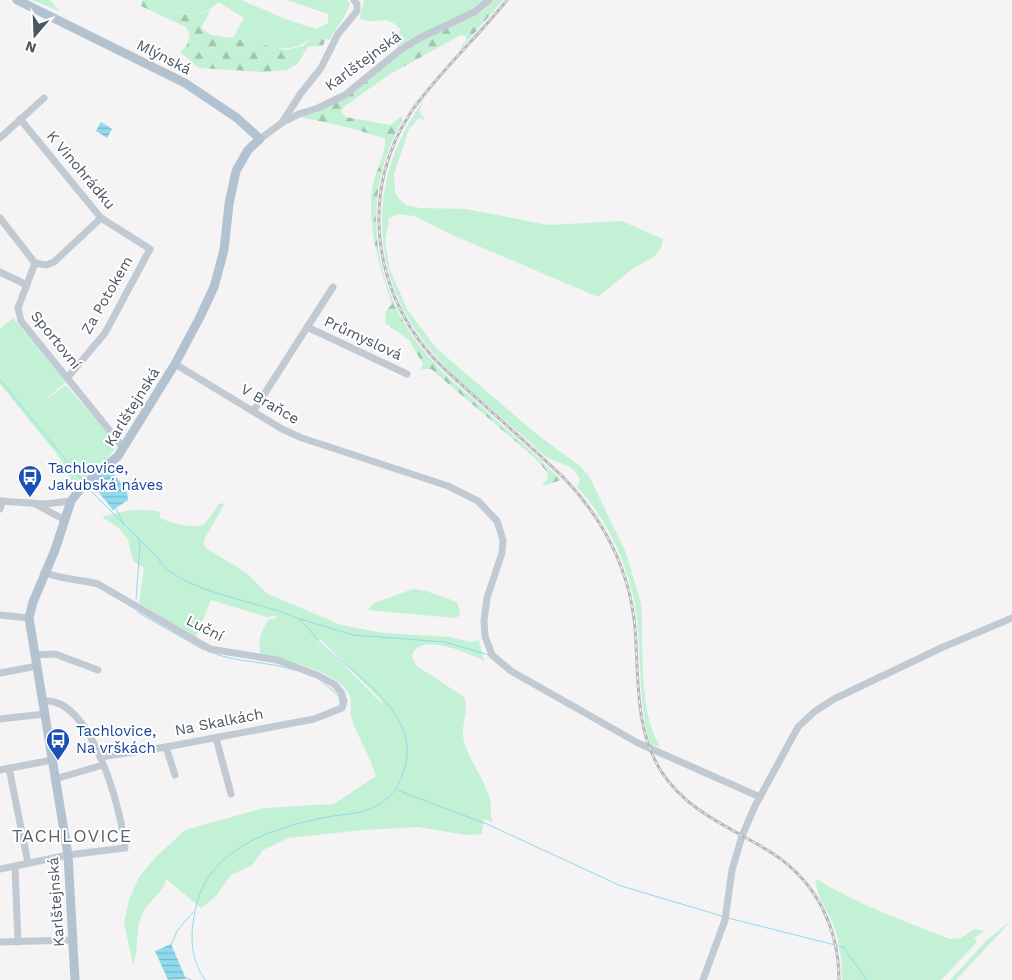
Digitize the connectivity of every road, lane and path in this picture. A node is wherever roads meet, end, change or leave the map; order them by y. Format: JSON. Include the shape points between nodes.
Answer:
{"nodes":[{"id":1,"x":17,"y":0,"type":"edge"},
{"id":2,"x":354,"y":0,"type":"edge"},
{"id":3,"x":489,"y":0,"type":"edge"},
{"id":4,"x":44,"y":98,"type":"dead end"},
{"id":5,"x":20,"y":119,"type":"junction"},
{"id":6,"x":283,"y":122,"type":"junction"},
{"id":7,"x":0,"y":138,"type":"edge"},
{"id":8,"x":260,"y":139,"type":"junction"},
{"id":9,"x":0,"y":218,"type":"edge"},
{"id":10,"x":101,"y":218,"type":"junction"},
{"id":11,"x":150,"y":250,"type":"joint"},
{"id":12,"x":35,"y":264,"type":"junction"},
{"id":13,"x":0,"y":272,"type":"edge"},
{"id":14,"x":27,"y":285,"type":"junction"},
{"id":15,"x":333,"y":287,"type":"dead end"},
{"id":16,"x":307,"y":327,"type":"junction"},
{"id":17,"x":175,"y":364,"type":"junction"},
{"id":18,"x":407,"y":374,"type":"dead end"},
{"id":19,"x":68,"y":377,"type":"junction"},
{"id":20,"x":254,"y":410,"type":"junction"},
{"id":21,"x":123,"y":447,"type":"junction"},
{"id":22,"x":71,"y":501,"type":"junction"},
{"id":23,"x":1,"y":504,"type":"edge"},
{"id":24,"x":35,"y":504,"type":"junction"},
{"id":25,"x":65,"y":520,"type":"junction"},
{"id":26,"x":44,"y":572,"type":"junction"},
{"id":27,"x":0,"y":615,"type":"edge"},
{"id":28,"x":29,"y":618,"type":"junction"},
{"id":29,"x":1012,"y":618,"type":"edge"},
{"id":30,"x":35,"y":656,"type":"junction"},
{"id":31,"x":37,"y":666,"type":"junction"},
{"id":32,"x":98,"y":670,"type":"dead end"},
{"id":33,"x":0,"y":673,"type":"edge"},
{"id":34,"x":43,"y":700,"type":"junction"},
{"id":35,"x":342,"y":708,"type":"joint"},
{"id":36,"x":45,"y":714,"type":"junction"},
{"id":37,"x":0,"y":718,"type":"edge"},
{"id":38,"x":216,"y":738,"type":"junction"},
{"id":39,"x":166,"y":747,"type":"junction"},
{"id":40,"x":100,"y":756,"type":"junction"},
{"id":41,"x":52,"y":760,"type":"junction"},
{"id":42,"x":103,"y":764,"type":"junction"},
{"id":43,"x":10,"y":768,"type":"junction"},
{"id":44,"x":0,"y":770,"type":"edge"},
{"id":45,"x":175,"y":776,"type":"dead end"},
{"id":46,"x":55,"y":779,"type":"junction"},
{"id":47,"x":231,"y":794,"type":"dead end"},
{"id":48,"x":760,"y":797,"type":"junction"},
{"id":49,"x":68,"y":855,"type":"junction"},
{"id":50,"x":28,"y":863,"type":"junction"},
{"id":51,"x":15,"y":867,"type":"junction"},
{"id":52,"x":0,"y":869,"type":"edge"},
{"id":53,"x":73,"y":940,"type":"junction"},
{"id":54,"x":0,"y":942,"type":"edge"},
{"id":55,"x":18,"y":942,"type":"junction"},
{"id":56,"x":75,"y":980,"type":"edge"},
{"id":57,"x":703,"y":980,"type":"edge"}],
"edges":[{"from":1,"to":8,"type":"main road","name":"Mlýnská","via":[[185,83],[237,118]]},
{"from":2,"to":6,"type":"street","via":[[358,4],[357,11],[338,34],[321,68],[301,92]]},
{"from":3,"to":6,"type":"street","name":"Karlštejnská","via":[[474,12],[405,47],[345,95]]},
{"from":4,"to":5,"type":"street"},
{"from":5,"to":7,"type":"street"},
{"from":5,"to":10,"type":"street","name":"K Vinohrádku"},
{"from":6,"to":8,"type":"street","name":"Karlštejnská"},
{"from":8,"to":17,"type":"main road","name":"Karlštejnská","via":[[248,150],[236,172],[224,250],[214,287]]},
{"from":9,"to":12,"type":"street"},
{"from":10,"to":11,"type":"street","name":"K Vinohrádku"},
{"from":10,"to":12,"type":"street","via":[[54,262]]},
{"from":11,"to":19,"type":"street","name":"Za Potokem","via":[[105,333]]},
{"from":12,"to":14,"type":"street","name":"Sportovní"},
{"from":13,"to":14,"type":"street"},
{"from":14,"to":19,"type":"street","name":"Sportovní","via":[[18,308],[21,321]]},
{"from":15,"to":16,"type":"street","name":"Průmyslová"},
{"from":16,"to":18,"type":"street","name":"Průmyslová"},
{"from":16,"to":20,"type":"street","name":"Průmyslová"},
{"from":17,"to":20,"type":"street","name":"V Braňce"},
{"from":17,"to":21,"type":"main road","name":"Karlštejnská"},
{"from":19,"to":21,"type":"street","name":"Sportovní"},
{"from":20,"to":48,"type":"street","name":"V Braňce","via":[[302,438],[469,495],[488,509],[503,540],[484,621],[488,648],[501,664],[638,743]]},
{"from":21,"to":22,"type":"main road","name":"Karlštejnská","via":[[118,456],[85,484]]},
{"from":22,"to":24,"type":"street"},
{"from":22,"to":25,"type":"main road","name":"Karlštejnská"},
{"from":23,"to":24,"type":"street"},
{"from":24,"to":25,"type":"street"},
{"from":25,"to":26,"type":"main road","name":"Karlštejnská"},
{"from":26,"to":28,"type":"main road","name":"Karlštejnská"},
{"from":26,"to":35,"type":"street","name":"Luční","via":[[66,580],[98,584],[210,649],[277,660],[317,675],[341,692]]},
{"from":27,"to":28,"type":"street"},
{"from":28,"to":30,"type":"main road","name":"Karlštejnská"},
{"from":29,"to":48,"type":"street","via":[[941,648],[834,699],[814,712],[798,727]]},
{"from":30,"to":31,"type":"main road","name":"Karlštejnská"},
{"from":30,"to":32,"type":"street","via":[[55,654]]},
{"from":31,"to":33,"type":"street"},
{"from":31,"to":34,"type":"main road","name":"Karlštejnská"},
{"from":34,"to":36,"type":"main road","name":"Karlštejnská"},
{"from":34,"to":40,"type":"street","via":[[53,700],[70,708]]},
{"from":35,"to":38,"type":"street","name":"Na Skalkách","via":[[314,719]]},
{"from":36,"to":37,"type":"street"},
{"from":36,"to":41,"type":"main road","name":"Karlštejnská"},
{"from":38,"to":39,"type":"street","name":"Na Skalkách"},
{"from":38,"to":47,"type":"street"},
{"from":39,"to":40,"type":"street","name":"Na Skalkách"},
{"from":39,"to":45,"type":"street"},
{"from":40,"to":42,"type":"street"},
{"from":41,"to":43,"type":"street"},
{"from":41,"to":46,"type":"main road","name":"Karlštejnská"},
{"from":42,"to":46,"type":"street"},
{"from":42,"to":49,"type":"street","via":[[115,793],[125,848]]},
{"from":43,"to":44,"type":"street"},
{"from":43,"to":50,"type":"street"},
{"from":46,"to":49,"type":"main road","name":"Karlštejnská"},
{"from":48,"to":57,"type":"street","via":[[736,855],[726,917]]},
{"from":49,"to":50,"type":"street"},
{"from":49,"to":53,"type":"main road","name":"Karlštejnská"},
{"from":50,"to":51,"type":"street"},
{"from":51,"to":52,"type":"street"},
{"from":51,"to":55,"type":"street"},
{"from":53,"to":55,"type":"street"},
{"from":53,"to":56,"type":"main road","name":"Karlštejnská"},
{"from":54,"to":55,"type":"street"}]}
